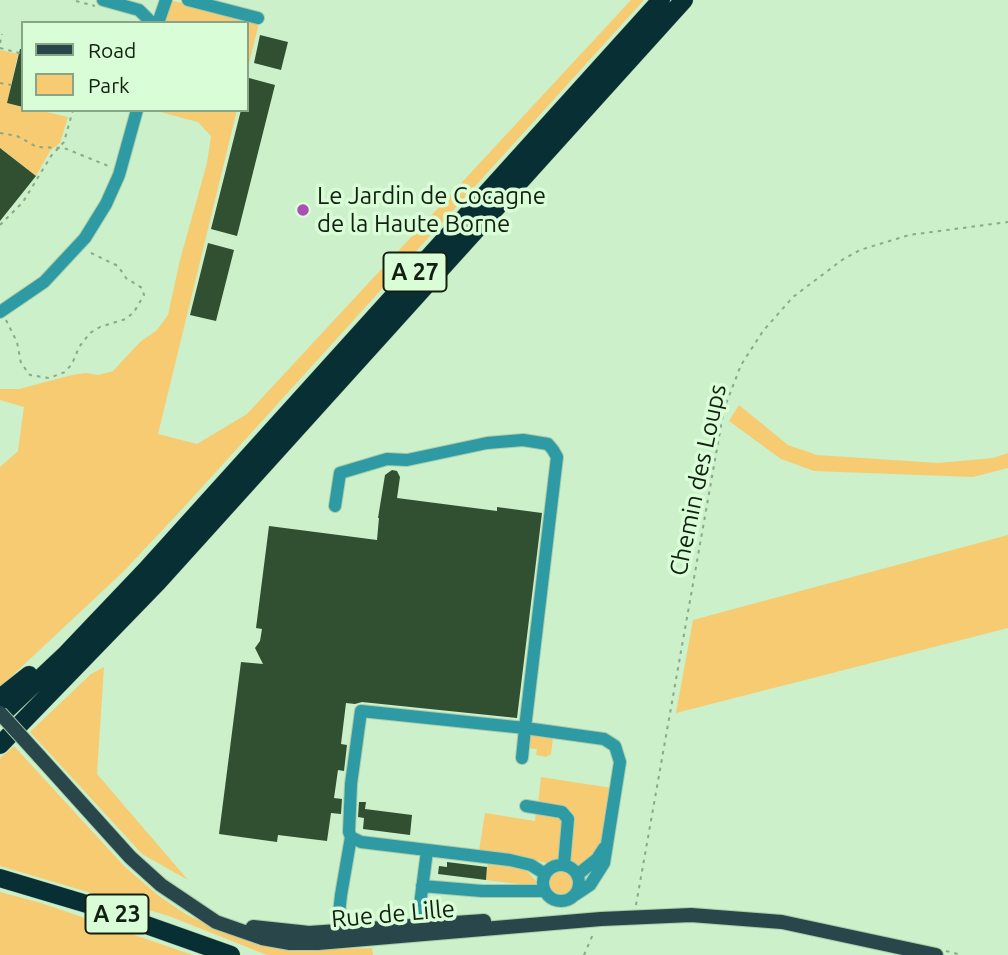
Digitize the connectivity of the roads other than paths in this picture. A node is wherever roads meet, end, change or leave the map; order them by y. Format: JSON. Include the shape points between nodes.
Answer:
{"nodes":[{"id":1,"x":103,"y":0,"type":"edge"},
{"id":2,"x":166,"y":0,"type":"edge"},
{"id":3,"x":188,"y":0,"type":"edge"},
{"id":4,"x":661,"y":0,"type":"edge"},
{"id":5,"x":684,"y":0,"type":"edge"},
{"id":6,"x":258,"y":18,"type":"dead end"},
{"id":7,"x":153,"y":21,"type":"edge"},
{"id":8,"x":156,"y":21,"type":"edge"},
{"id":9,"x":136,"y":112,"type":"edge"},
{"id":10,"x":1,"y":312,"type":"edge"},
{"id":11,"x":335,"y":506,"type":"dead end"},
{"id":12,"x":170,"y":544,"type":"junction"},
{"id":13,"x":61,"y":682,"type":"junction"},
{"id":14,"x":0,"y":698,"type":"edge"},
{"id":15,"x":0,"y":715,"type":"edge"},
{"id":16,"x":526,"y":728,"type":"junction"},
{"id":17,"x":0,"y":740,"type":"edge"},
{"id":18,"x":0,"y":745,"type":"edge"},
{"id":19,"x":522,"y":758,"type":"dead end"},
{"id":20,"x":526,"y":806,"type":"dead end"},
{"id":21,"x":351,"y":837,"type":"junction"},
{"id":22,"x":608,"y":839,"type":"junction"},
{"id":23,"x":427,"y":851,"type":"junction"},
{"id":24,"x":564,"y":865,"type":"junction"},
{"id":25,"x":545,"y":874,"type":"junction"},
{"id":26,"x":578,"y":875,"type":"junction"},
{"id":27,"x":0,"y":878,"type":"edge"},
{"id":28,"x":422,"y":886,"type":"junction"},
{"id":29,"x":545,"y":891,"type":"junction"},
{"id":30,"x":575,"y":895,"type":"junction"},
{"id":31,"x":196,"y":909,"type":"junction"},
{"id":32,"x":416,"y":930,"type":"junction"},
{"id":33,"x":337,"y":932,"type":"junction"},
{"id":34,"x":231,"y":955,"type":"edge"},
{"id":35,"x":936,"y":955,"type":"edge"}],
"edges":[{"from":1,"to":7,"type":"street","via":[[139,10]]},
{"from":2,"to":8,"type":"street"},
{"from":3,"to":6,"type":"street"},
{"from":4,"to":12,"type":"highway","number":"A 27"},
{"from":5,"to":13,"type":"highway","number":"A 27","via":[[184,554]]},
{"from":9,"to":10,"type":"street","via":[[121,170],[80,244],[44,282]]},
{"from":11,"to":16,"type":"street","via":[[340,473],[387,459],[407,460],[487,443],[523,440],[548,444],[557,457]]},
{"from":12,"to":14,"type":"highway","via":[[61,648]]},
{"from":12,"to":15,"type":"highway","number":"A 27","via":[[94,626]]},
{"from":13,"to":17,"type":"highway","number":"A 27"},
{"from":13,"to":18,"type":"highway"},
{"from":15,"to":31,"type":"main road","name":"Rue de Lille","bridge":true,"via":[[138,865]]},
{"from":16,"to":19,"type":"street"},
{"from":16,"to":21,"type":"street","via":[[361,711],[351,783]]},
{"from":16,"to":22,"type":"street","via":[[604,739],[615,746],[620,762]]},
{"from":20,"to":24,"type":"street","via":[[562,812],[568,820]]},
{"from":21,"to":23,"type":"street"},
{"from":21,"to":33,"type":"street"},
{"from":22,"to":26,"type":"street","via":[[597,859]]},
{"from":22,"to":30,"type":"street","via":[[599,873]]},
{"from":23,"to":25,"type":"street","via":[[510,860]]},
{"from":23,"to":28,"type":"street"},
{"from":24,"to":25,"type":"street","via":[[553,866]]},
{"from":24,"to":26,"type":"street"},
{"from":25,"to":29,"type":"street"},
{"from":26,"to":30,"type":"street"},
{"from":27,"to":34,"type":"highway","number":"A 23"},
{"from":28,"to":29,"type":"street"},
{"from":28,"to":32,"type":"street"},
{"from":29,"to":30,"type":"street","via":[[557,901]]},
{"from":31,"to":32,"type":"main road","name":"Rue de Lille","via":[[233,929],[282,942],[318,943]]},
{"from":31,"to":33,"type":"main road","name":"Rue de Lille","via":[[271,930]]},
{"from":32,"to":33,"type":"main road","name":"Rue de Lille"},
{"from":32,"to":35,"type":"main road","name":"Rue de Lille","via":[[487,921],[717,916],[782,922]]}]}
